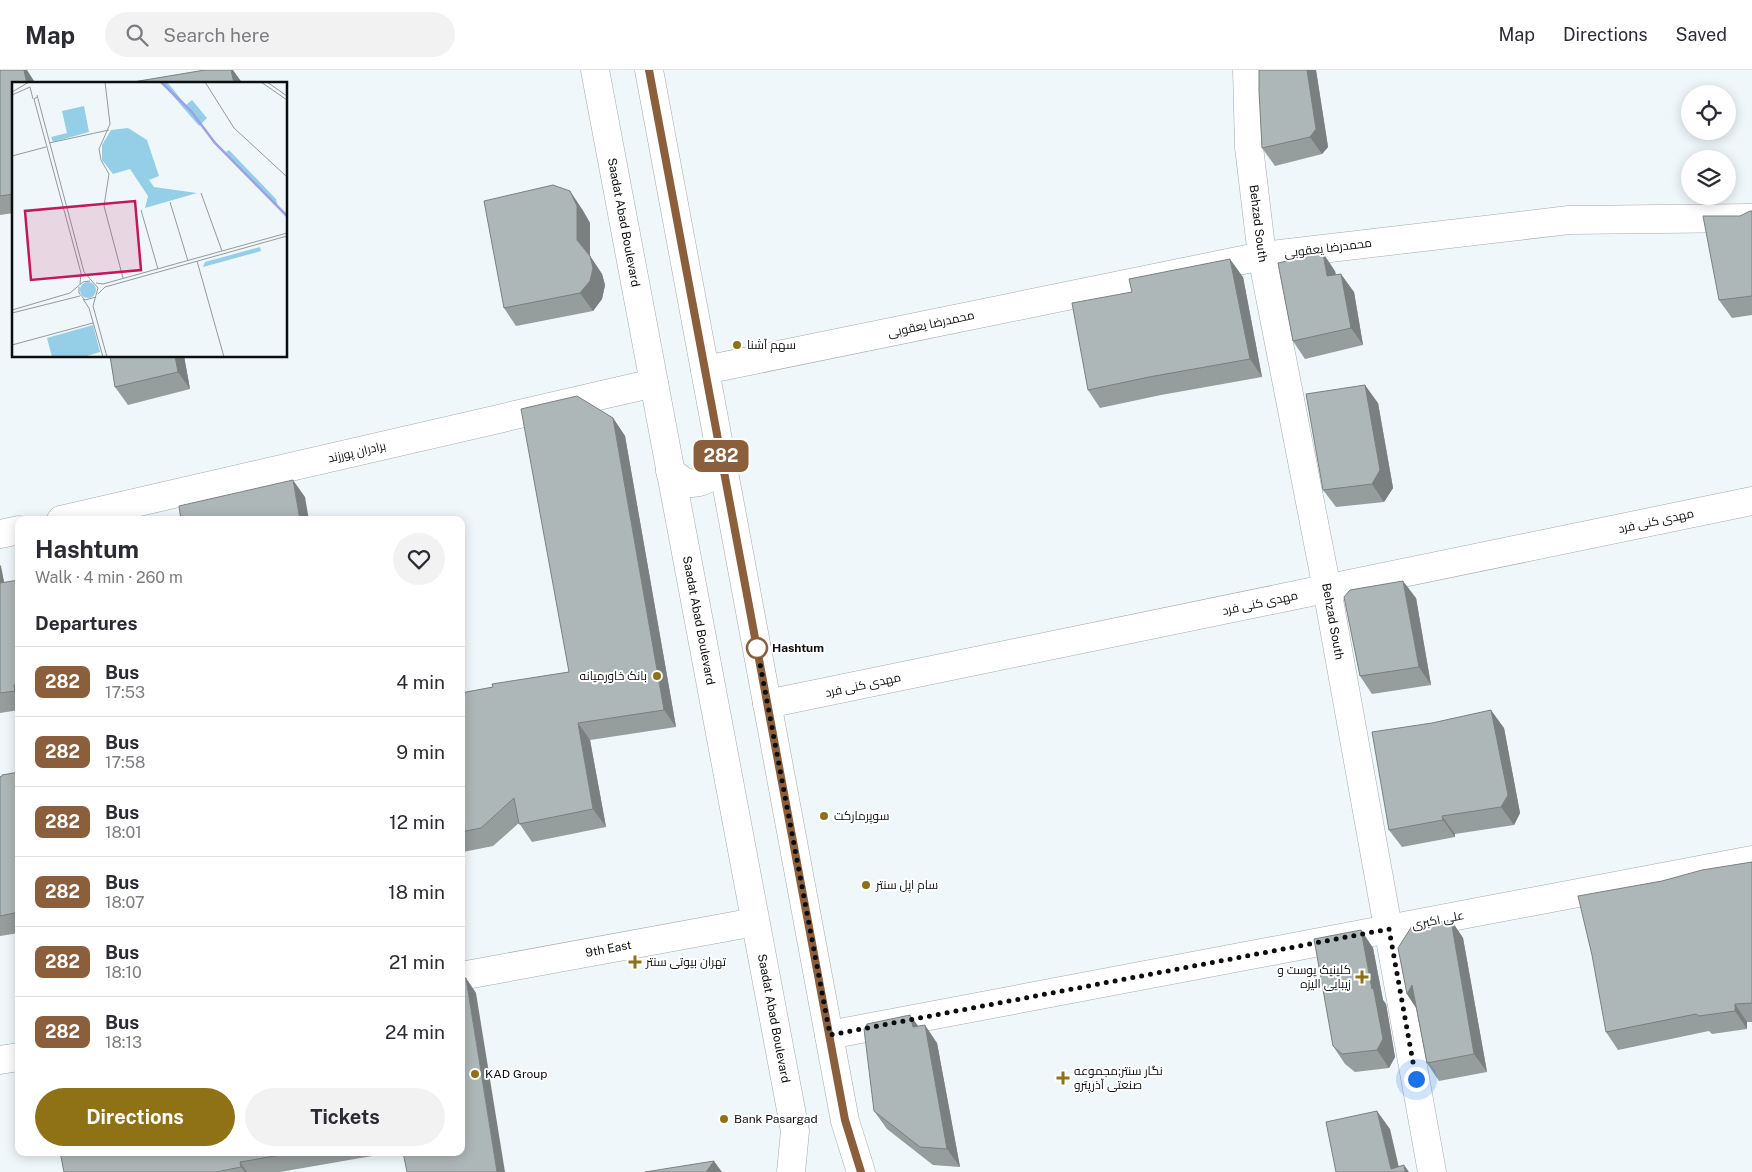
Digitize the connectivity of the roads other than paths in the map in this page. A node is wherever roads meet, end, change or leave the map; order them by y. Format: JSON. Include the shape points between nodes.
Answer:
{"nodes":[{"id":1,"x":595,"y":70,"type":"edge"},
{"id":2,"x":649,"y":70,"type":"edge"},
{"id":3,"x":1247,"y":70,"type":"edge"},
{"id":4,"x":1752,"y":218,"type":"edge"},
{"id":5,"x":1262,"y":256,"type":"junction"},
{"id":6,"x":705,"y":370,"type":"junction"},
{"id":7,"x":654,"y":383,"type":"junction"},
{"id":8,"x":724,"y":469,"type":"junction"},
{"id":9,"x":670,"y":471,"type":"junction"},
{"id":10,"x":1752,"y":501,"type":"edge"},
{"id":11,"x":78,"y":516,"type":"edge"},
{"id":12,"x":15,"y":531,"type":"edge"},
{"id":13,"x":0,"y":534,"type":"edge"},
{"id":14,"x":1327,"y":589,"type":"junction"},
{"id":15,"x":767,"y":704,"type":"junction"},
{"id":16,"x":1752,"y":860,"type":"edge"},
{"id":17,"x":755,"y":922,"type":"junction"},
{"id":18,"x":1389,"y":929,"type":"junction"},
{"id":19,"x":465,"y":975,"type":"edge"},
{"id":20,"x":830,"y":1035,"type":"junction"},
{"id":21,"x":15,"y":1057,"type":"edge"},
{"id":22,"x":0,"y":1060,"type":"edge"},
{"id":23,"x":791,"y":1172,"type":"edge"},
{"id":24,"x":861,"y":1172,"type":"edge"},
{"id":25,"x":1432,"y":1172,"type":"edge"}],
"edges":[{"from":1,"to":7,"type":"street","name":"Saadat Abad Boulevard"},
{"from":2,"to":6,"type":"street"},
{"from":3,"to":5,"type":"street","name":"Behzad South","via":[[1249,147]]},
{"from":4,"to":5,"type":"street","name":"محمدرضا یعقوبی","via":[[1569,220]]},
{"from":5,"to":6,"type":"street","name":"محمدرضا یعقوبی"},
{"from":5,"to":14,"type":"street","name":"Behzad South"},
{"from":6,"to":8,"type":"street"},
{"from":7,"to":9,"type":"street","name":"Saadat Abad Boulevard"},
{"from":7,"to":11,"type":"street","name":"برادران پورزند"},
{"from":8,"to":9,"type":"street","via":[[696,483],[685,482]]},
{"from":8,"to":15,"type":"street"},
{"from":9,"to":17,"type":"street","name":"Saadat Abad Boulevard"},
{"from":10,"to":14,"type":"street","name":"مهدی کنی فرد"},
{"from":12,"to":13,"type":"street"},
{"from":14,"to":15,"type":"street","name":"مهدی کنی فرد"},
{"from":14,"to":18,"type":"street","name":"Behzad South"},
{"from":15,"to":20,"type":"street"},
{"from":16,"to":18,"type":"street","name":"علی اکبری"},
{"from":17,"to":19,"type":"street","name":"9th East"},
{"from":17,"to":23,"type":"street","name":"Saadat Abad Boulevard","via":[[794,1131]]},
{"from":18,"to":20,"type":"street","name":"علی اکبری"},
{"from":18,"to":25,"type":"street","name":"Behzad South"},
{"from":20,"to":24,"type":"street","via":[[845,1120]]},
{"from":21,"to":22,"type":"street"}]}
